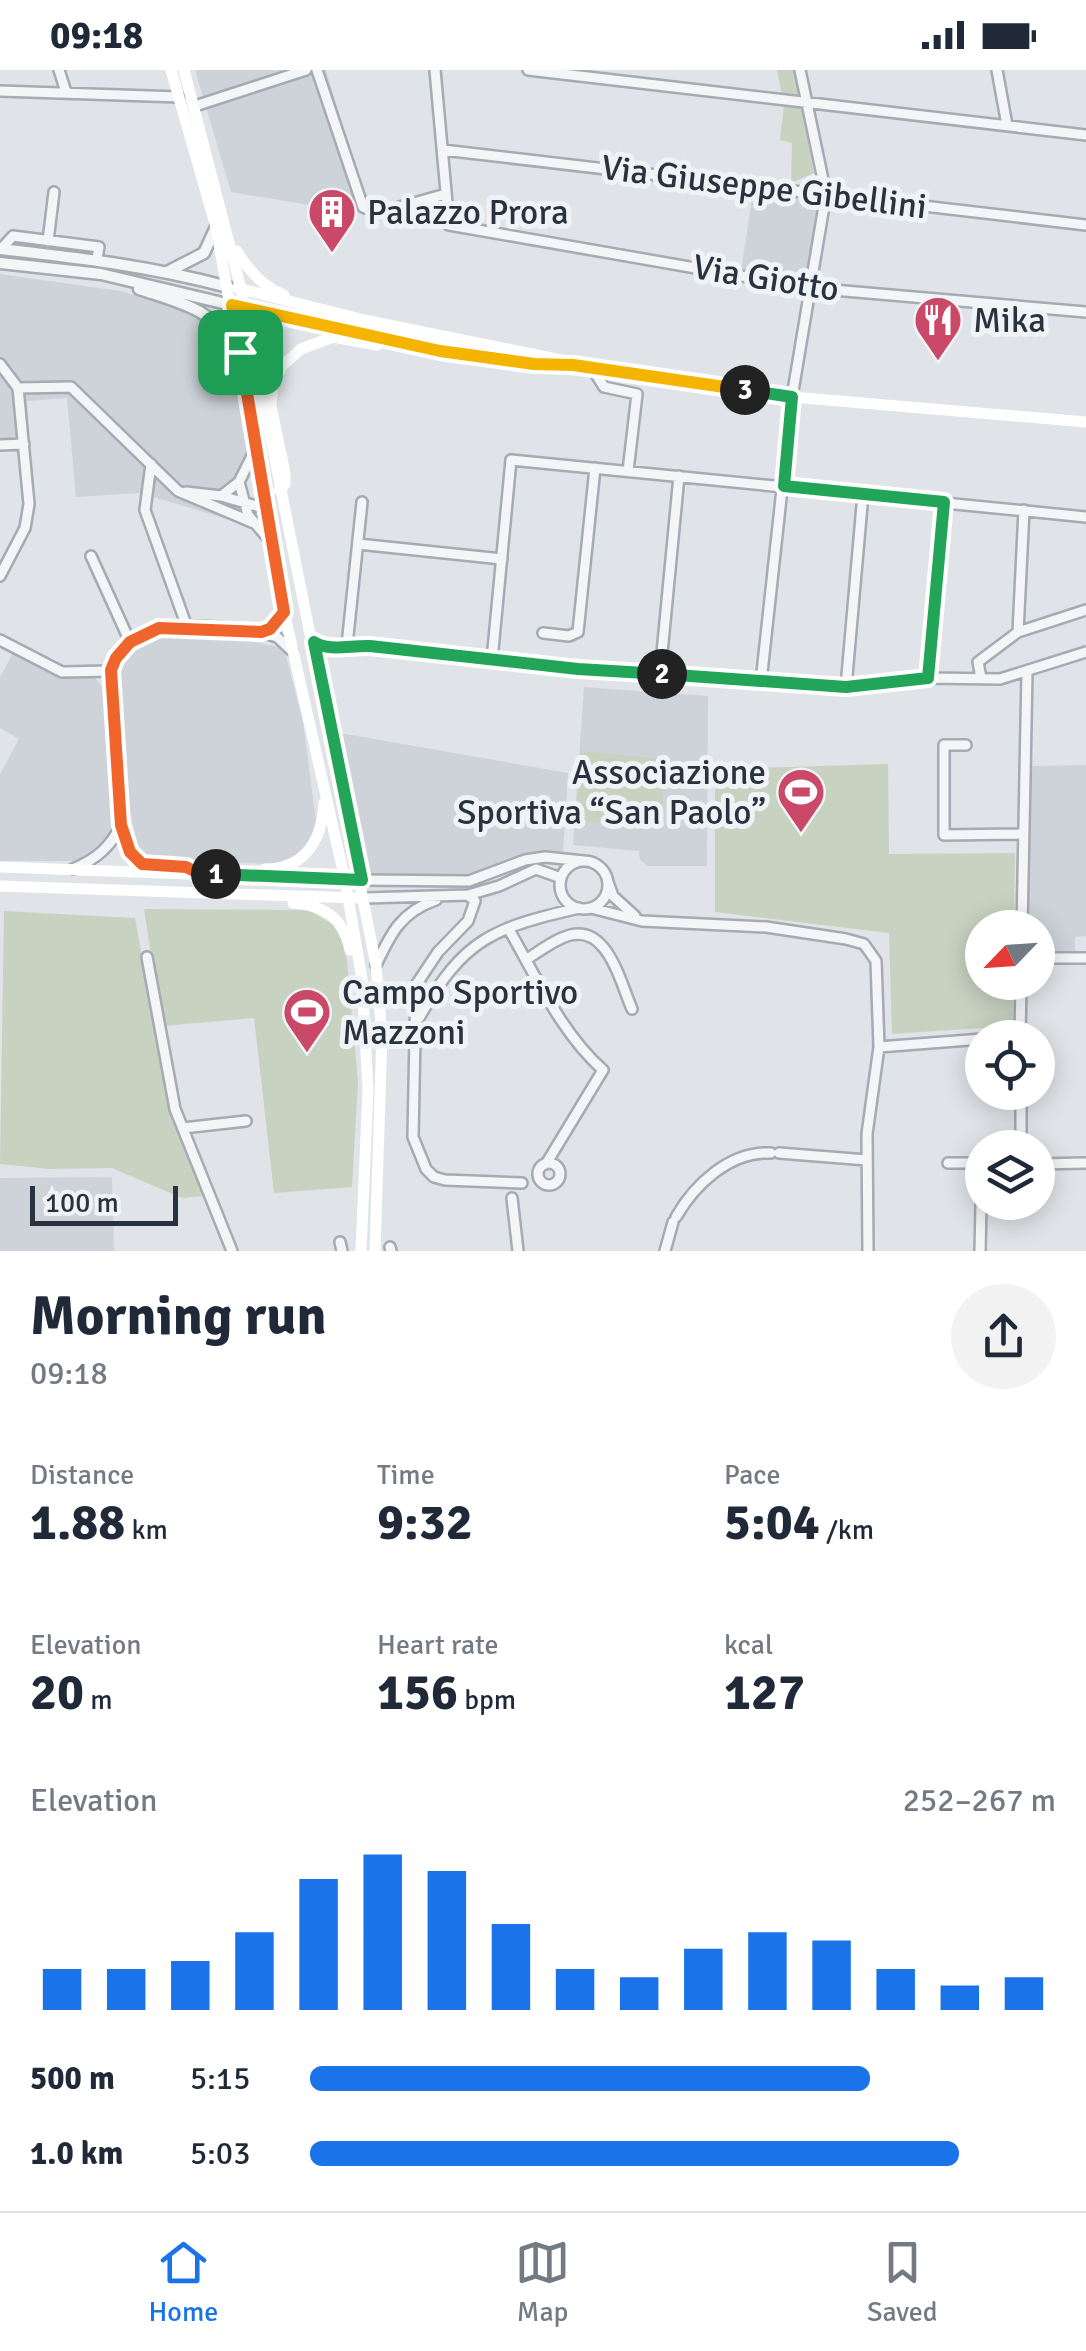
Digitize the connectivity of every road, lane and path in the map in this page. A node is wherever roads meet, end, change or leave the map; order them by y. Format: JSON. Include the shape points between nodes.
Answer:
{"nodes":[{"id":1,"x":59,"y":70,"type":"edge"},
{"id":2,"x":171,"y":70,"type":"edge"},
{"id":3,"x":184,"y":70,"type":"edge"},
{"id":4,"x":306,"y":70,"type":"edge"},
{"id":5,"x":317,"y":70,"type":"edge"},
{"id":6,"x":435,"y":70,"type":"edge"},
{"id":7,"x":528,"y":70,"type":"edge"},
{"id":8,"x":800,"y":70,"type":"edge"},
{"id":9,"x":998,"y":70,"type":"edge"},
{"id":10,"x":0,"y":91,"type":"edge"},
{"id":11,"x":66,"y":92,"type":"junction"},
{"id":12,"x":179,"y":97,"type":"junction"},
{"id":13,"x":806,"y":103,"type":"junction"},
{"id":14,"x":195,"y":106,"type":"junction"},
{"id":15,"x":1007,"y":125,"type":"junction"},
{"id":16,"x":1086,"y":135,"type":"edge"},
{"id":17,"x":442,"y":150,"type":"junction"},
{"id":18,"x":54,"y":192,"type":"dead end"},
{"id":19,"x":446,"y":194,"type":"junction"},
{"id":20,"x":826,"y":194,"type":"junction"},
{"id":21,"x":1086,"y":225,"type":"edge"},
{"id":22,"x":216,"y":228,"type":"junction"},
{"id":23,"x":228,"y":234,"type":"junction"},
{"id":24,"x":48,"y":241,"type":"junction"},
{"id":25,"x":1,"y":249,"type":"edge"},
{"id":26,"x":98,"y":253,"type":"junction"},
{"id":27,"x":0,"y":263,"type":"edge"},
{"id":28,"x":169,"y":271,"type":"junction"},
{"id":29,"x":100,"y":274,"type":"junction"},
{"id":30,"x":234,"y":288,"type":"junction"},
{"id":31,"x":810,"y":288,"type":"junction"},
{"id":32,"x":238,"y":306,"type":"junction"},
{"id":33,"x":1086,"y":312,"type":"edge"},
{"id":34,"x":364,"y":320,"type":"junction"},
{"id":35,"x":440,"y":351,"type":"junction"},
{"id":36,"x":240,"y":352,"type":"junction"},
{"id":37,"x":0,"y":364,"type":"edge"},
{"id":38,"x":573,"y":365,"type":"junction"},
{"id":39,"x":592,"y":368,"type":"junction"},
{"id":40,"x":18,"y":388,"type":"junction"},
{"id":41,"x":792,"y":397,"type":"junction"},
{"id":42,"x":1086,"y":422,"type":"edge"},
{"id":43,"x":24,"y":444,"type":"junction"},
{"id":44,"x":0,"y":445,"type":"edge"},
{"id":45,"x":256,"y":447,"type":"junction"},
{"id":46,"x":152,"y":464,"type":"junction"},
{"id":47,"x":595,"y":468,"type":"junction"},
{"id":48,"x":628,"y":471,"type":"junction"},
{"id":49,"x":679,"y":476,"type":"junction"},
{"id":50,"x":239,"y":482,"type":"junction"},
{"id":51,"x":784,"y":486,"type":"junction"},
{"id":52,"x":279,"y":490,"type":"junction"},
{"id":53,"x":178,"y":492,"type":"junction"},
{"id":54,"x":863,"y":494,"type":"junction"},
{"id":55,"x":222,"y":496,"type":"junction"},
{"id":56,"x":362,"y":502,"type":"dead end"},
{"id":57,"x":944,"y":502,"type":"junction"},
{"id":58,"x":243,"y":503,"type":"junction"},
{"id":59,"x":267,"y":509,"type":"junction"},
{"id":60,"x":1024,"y":510,"type":"junction"},
{"id":61,"x":1086,"y":517,"type":"edge"},
{"id":62,"x":254,"y":524,"type":"junction"},
{"id":63,"x":272,"y":543,"type":"junction"},
{"id":64,"x":358,"y":544,"type":"junction"},
{"id":65,"x":91,"y":556,"type":"dead end"},
{"id":66,"x":502,"y":559,"type":"junction"},
{"id":67,"x":0,"y":576,"type":"edge"},
{"id":68,"x":306,"y":610,"type":"junction"},
{"id":69,"x":1086,"y":610,"type":"edge"},
{"id":70,"x":284,"y":612,"type":"junction"},
{"id":71,"x":187,"y":627,"type":"junction"},
{"id":72,"x":261,"y":632,"type":"junction"},
{"id":73,"x":543,"y":632,"type":"dead end"},
{"id":74,"x":1018,"y":632,"type":"junction"},
{"id":75,"x":0,"y":640,"type":"edge"},
{"id":76,"x":130,"y":642,"type":"junction"},
{"id":77,"x":314,"y":642,"type":"junction"},
{"id":78,"x":347,"y":645,"type":"junction"},
{"id":79,"x":1086,"y":652,"type":"edge"},
{"id":80,"x":297,"y":656,"type":"junction"},
{"id":81,"x":492,"y":660,"type":"junction"},
{"id":82,"x":111,"y":670,"type":"junction"},
{"id":83,"x":1027,"y":672,"type":"junction"},
{"id":84,"x":660,"y":674,"type":"junction"},
{"id":85,"x":928,"y":678,"type":"junction"},
{"id":86,"x":980,"y":678,"type":"junction"},
{"id":87,"x":761,"y":682,"type":"junction"},
{"id":88,"x":846,"y":687,"type":"junction"},
{"id":89,"x":966,"y":746,"type":"dead end"},
{"id":90,"x":324,"y":784,"type":"junction"},
{"id":91,"x":121,"y":825,"type":"junction"},
{"id":92,"x":1022,"y":834,"type":"junction"},
{"id":93,"x":584,"y":861,"type":"junction"},
{"id":94,"x":0,"y":867,"type":"edge"},
{"id":95,"x":71,"y":870,"type":"junction"},
{"id":96,"x":200,"y":874,"type":"junction"},
{"id":97,"x":231,"y":874,"type":"junction"},
{"id":98,"x":606,"y":876,"type":"junction"},
{"id":99,"x":561,"y":878,"type":"junction"},
{"id":100,"x":346,"y":880,"type":"junction"},
{"id":101,"x":362,"y":880,"type":"junction"},
{"id":102,"x":0,"y":886,"type":"edge"},
{"id":103,"x":200,"y":893,"type":"junction"},
{"id":104,"x":468,"y":895,"type":"junction"},
{"id":105,"x":562,"y":895,"type":"junction"},
{"id":106,"x":445,"y":897,"type":"junction"},
{"id":107,"x":349,"y":898,"type":"junction"},
{"id":108,"x":365,"y":898,"type":"junction"},
{"id":109,"x":585,"y":908,"type":"junction"},
{"id":110,"x":1022,"y":910,"type":"edge"},
{"id":111,"x":542,"y":917,"type":"junction"},
{"id":112,"x":642,"y":921,"type":"junction"},
{"id":113,"x":508,"y":928,"type":"junction"},
{"id":114,"x":147,"y":957,"type":"dead end"},
{"id":115,"x":1055,"y":958,"type":"edge"},
{"id":116,"x":1086,"y":958,"type":"edge"},
{"id":117,"x":527,"y":959,"type":"junction"},
{"id":118,"x":376,"y":965,"type":"junction"},
{"id":119,"x":362,"y":979,"type":"junction"},
{"id":120,"x":632,"y":1009,"type":"dead end"},
{"id":121,"x":418,"y":1020,"type":"junction"},
{"id":122,"x":965,"y":1039,"type":"edge"},
{"id":123,"x":878,"y":1047,"type":"junction"},
{"id":124,"x":246,"y":1120,"type":"dead end"},
{"id":125,"x":183,"y":1128,"type":"junction"},
{"id":126,"x":867,"y":1160,"type":"junction"},
{"id":127,"x":948,"y":1163,"type":"dead end"},
{"id":128,"x":1086,"y":1163,"type":"edge"},
{"id":129,"x":1055,"y":1164,"type":"edge"},
{"id":130,"x":542,"y":1168,"type":"junction"},
{"id":131,"x":522,"y":1183,"type":"junction"},
{"id":132,"x":544,"y":1184,"type":"junction"},
{"id":133,"x":512,"y":1198,"type":"dead end"},
{"id":134,"x":232,"y":1251,"type":"edge"},
{"id":135,"x":362,"y":1251,"type":"edge"},
{"id":136,"x":376,"y":1251,"type":"edge"},
{"id":137,"x":518,"y":1251,"type":"edge"},
{"id":138,"x":664,"y":1251,"type":"edge"},
{"id":139,"x":868,"y":1251,"type":"edge"},
{"id":140,"x":980,"y":1251,"type":"edge"}],
"edges":[{"from":1,"to":11,"type":"street"},
{"from":2,"to":12,"type":"main road"},
{"from":3,"to":14,"type":"main road"},
{"from":4,"to":14,"type":"street"},
{"from":5,"to":19,"type":"street","via":[[362,208],[378,213]]},
{"from":6,"to":17,"type":"street"},
{"from":7,"to":13,"type":"street"},
{"from":8,"to":13,"type":"street"},
{"from":9,"to":15,"type":"street"},
{"from":10,"to":11,"type":"street"},
{"from":11,"to":12,"type":"street"},
{"from":12,"to":22,"type":"main road"},
{"from":13,"to":15,"type":"street"},
{"from":13,"to":20,"type":"street"},
{"from":14,"to":23,"type":"main road"},
{"from":15,"to":16,"type":"street"},
{"from":17,"to":19,"type":"street"},
{"from":17,"to":20,"type":"street","name":"Via Giuseppe Gibellini"},
{"from":18,"to":24,"type":"street"},
{"from":19,"to":31,"type":"street","name":"Via Giotto","via":[[449,225]]},
{"from":20,"to":21,"type":"street","name":"Via Giuseppe Gibellini"},
{"from":20,"to":31,"type":"street"},
{"from":22,"to":28,"type":"street","via":[[204,252]]},
{"from":22,"to":30,"type":"main road"},
{"from":23,"to":30,"type":"main road"},
{"from":23,"to":34,"type":"main road","via":[[245,265],[275,292]]},
{"from":24,"to":25,"type":"street","via":[[13,236]]},
{"from":24,"to":26,"type":"street"},
{"from":25,"to":26,"type":"street"},
{"from":26,"to":28,"type":"street"},
{"from":27,"to":29,"type":"street"},
{"from":28,"to":30,"type":"street"},
{"from":29,"to":32,"type":"street"},
{"from":29,"to":36,"type":"street","via":[[206,313]]},
{"from":30,"to":32,"type":"main road"},
{"from":30,"to":34,"type":"main road"},
{"from":31,"to":33,"type":"street","name":"Via Giotto"},
{"from":31,"to":41,"type":"street"},
{"from":32,"to":35,"type":"main road"},
{"from":32,"to":36,"type":"main road"},
{"from":32,"to":52,"type":"main road"},
{"from":34,"to":38,"type":"main road"},
{"from":35,"to":38,"type":"main road"},
{"from":35,"to":52,"type":"main road","via":[[333,337],[291,356],[271,396],[285,473]]},
{"from":36,"to":45,"type":"main road"},
{"from":37,"to":40,"type":"street"},
{"from":38,"to":39,"type":"main road"},
{"from":39,"to":41,"type":"main road"},
{"from":39,"to":48,"type":"street","via":[[604,387],[638,394]]},
{"from":40,"to":43,"type":"street"},
{"from":40,"to":46,"type":"street","via":[[72,387]]},
{"from":41,"to":42,"type":"main road"},
{"from":41,"to":51,"type":"street"},
{"from":43,"to":44,"type":"street"},
{"from":43,"to":67,"type":"street","via":[[28,518]]},
{"from":45,"to":50,"type":"street"},
{"from":45,"to":59,"type":"main road"},
{"from":46,"to":53,"type":"street"},
{"from":46,"to":71,"type":"street","via":[[145,510]]},
{"from":47,"to":48,"type":"street"},
{"from":47,"to":66,"type":"street","via":[[511,460]]},
{"from":47,"to":73,"type":"street","via":[[578,632]]},
{"from":48,"to":49,"type":"street"},
{"from":49,"to":51,"type":"street"},
{"from":49,"to":84,"type":"street"},
{"from":50,"to":55,"type":"street"},
{"from":50,"to":58,"type":"street"},
{"from":51,"to":54,"type":"street"},
{"from":51,"to":87,"type":"street"},
{"from":52,"to":68,"type":"main road"},
{"from":53,"to":55,"type":"street"},
{"from":53,"to":62,"type":"street"},
{"from":54,"to":57,"type":"street"},
{"from":54,"to":88,"type":"street"},
{"from":55,"to":58,"type":"street"},
{"from":56,"to":64,"type":"street"},
{"from":57,"to":60,"type":"street"},
{"from":57,"to":85,"type":"street"},
{"from":58,"to":59,"type":"street"},
{"from":58,"to":62,"type":"street"},
{"from":59,"to":63,"type":"main road"},
{"from":59,"to":68,"type":"main road","via":[[277,517],[292,584]]},
{"from":60,"to":61,"type":"street"},
{"from":60,"to":74,"type":"street"},
{"from":62,"to":63,"type":"street"},
{"from":63,"to":70,"type":"main road"},
{"from":64,"to":66,"type":"street"},
{"from":64,"to":78,"type":"street"},
{"from":65,"to":76,"type":"street"},
{"from":66,"to":81,"type":"street"},
{"from":68,"to":77,"type":"main road"},
{"from":69,"to":74,"type":"street"},
{"from":70,"to":72,"type":"street"},
{"from":70,"to":80,"type":"main road"},
{"from":71,"to":72,"type":"street"},
{"from":71,"to":76,"type":"street","via":[[159,628]]},
{"from":72,"to":80,"type":"street"},
{"from":74,"to":86,"type":"street","via":[[978,662]]},
{"from":75,"to":82,"type":"street","via":[[62,672]]},
{"from":76,"to":82,"type":"street"},
{"from":77,"to":78,"type":"street"},
{"from":77,"to":101,"type":"main road"},
{"from":78,"to":81,"type":"street"},
{"from":79,"to":83,"type":"street"},
{"from":80,"to":90,"type":"main road"},
{"from":81,"to":84,"type":"street"},
{"from":82,"to":91,"type":"street"},
{"from":83,"to":86,"type":"street"},
{"from":83,"to":92,"type":"street"},
{"from":84,"to":87,"type":"street"},
{"from":85,"to":86,"type":"street"},
{"from":85,"to":88,"type":"street"},
{"from":87,"to":88,"type":"street"},
{"from":89,"to":92,"type":"street","via":[[944,745],[944,835]]},
{"from":90,"to":97,"type":"main road","via":[[322,826],[304,856],[285,867]]},
{"from":90,"to":100,"type":"main road"},
{"from":91,"to":95,"type":"street","via":[[94,860]]},
{"from":91,"to":96,"type":"street","via":[[142,864]]},
{"from":92,"to":110,"type":"street"},
{"from":93,"to":98,"type":"street"},
{"from":93,"to":99,"type":"street"},
{"from":93,"to":101,"type":"street","via":[[524,860],[468,880]]},
{"from":94,"to":95,"type":"main road"},
{"from":95,"to":96,"type":"main road"},
{"from":96,"to":97,"type":"main road"},
{"from":97,"to":100,"type":"main road"},
{"from":98,"to":109,"type":"street","via":[[606,895]]},
{"from":98,"to":112,"type":"street","via":[[613,896]]},
{"from":99,"to":104,"type":"street","via":[[536,869]]},
{"from":99,"to":105,"type":"street"},
{"from":100,"to":101,"type":"main road"},
{"from":100,"to":107,"type":"main road"},
{"from":101,"to":108,"type":"main road"},
{"from":102,"to":103,"type":"main road"},
{"from":103,"to":107,"type":"main road"},
{"from":103,"to":119,"type":"main road","via":[[318,906],[342,927]]},
{"from":104,"to":106,"type":"street"},
{"from":104,"to":121,"type":"street","via":[[475,901],[468,921],[416,985]]},
{"from":105,"to":109,"type":"street"},
{"from":105,"to":111,"type":"street"},
{"from":106,"to":108,"type":"street"},
{"from":106,"to":118,"type":"street","via":[[399,921]]},
{"from":107,"to":108,"type":"main road"},
{"from":107,"to":119,"type":"main road"},
{"from":108,"to":118,"type":"main road"},
{"from":109,"to":111,"type":"street"},
{"from":109,"to":112,"type":"street"},
{"from":111,"to":113,"type":"street"},
{"from":112,"to":123,"type":"street","via":[[766,927],[864,944],[876,962]]},
{"from":113,"to":117,"type":"street"},
{"from":113,"to":121,"type":"street","via":[[468,950]]},
{"from":114,"to":125,"type":"street"},
{"from":115,"to":116,"type":"street"},
{"from":117,"to":120,"type":"street","via":[[565,936],[599,939]]},
{"from":117,"to":130,"type":"street","via":[[571,1034],[603,1070]]},
{"from":118,"to":136,"type":"main road","via":[[382,1034]]},
{"from":119,"to":135,"type":"main road","via":[[368,1089]]},
{"from":121,"to":131,"type":"street","via":[[413,1137],[426,1169],[446,1180]]},
{"from":122,"to":123,"type":"street"},
{"from":123,"to":126,"type":"street"},
{"from":124,"to":125,"type":"street"},
{"from":125,"to":134,"type":"street"},
{"from":126,"to":138,"type":"street","via":[[758,1152],[707,1177],[688,1196]]},
{"from":126,"to":139,"type":"street"},
{"from":127,"to":140,"type":"street","via":[[982,1164]]},
{"from":128,"to":129,"type":"street"},
{"from":130,"to":131,"type":"street"},
{"from":130,"to":132,"type":"street"},
{"from":130,"to":132,"type":"street","via":[[558,1167],[560,1176]]},
{"from":131,"to":132,"type":"street"},
{"from":133,"to":137,"type":"street"}]}
